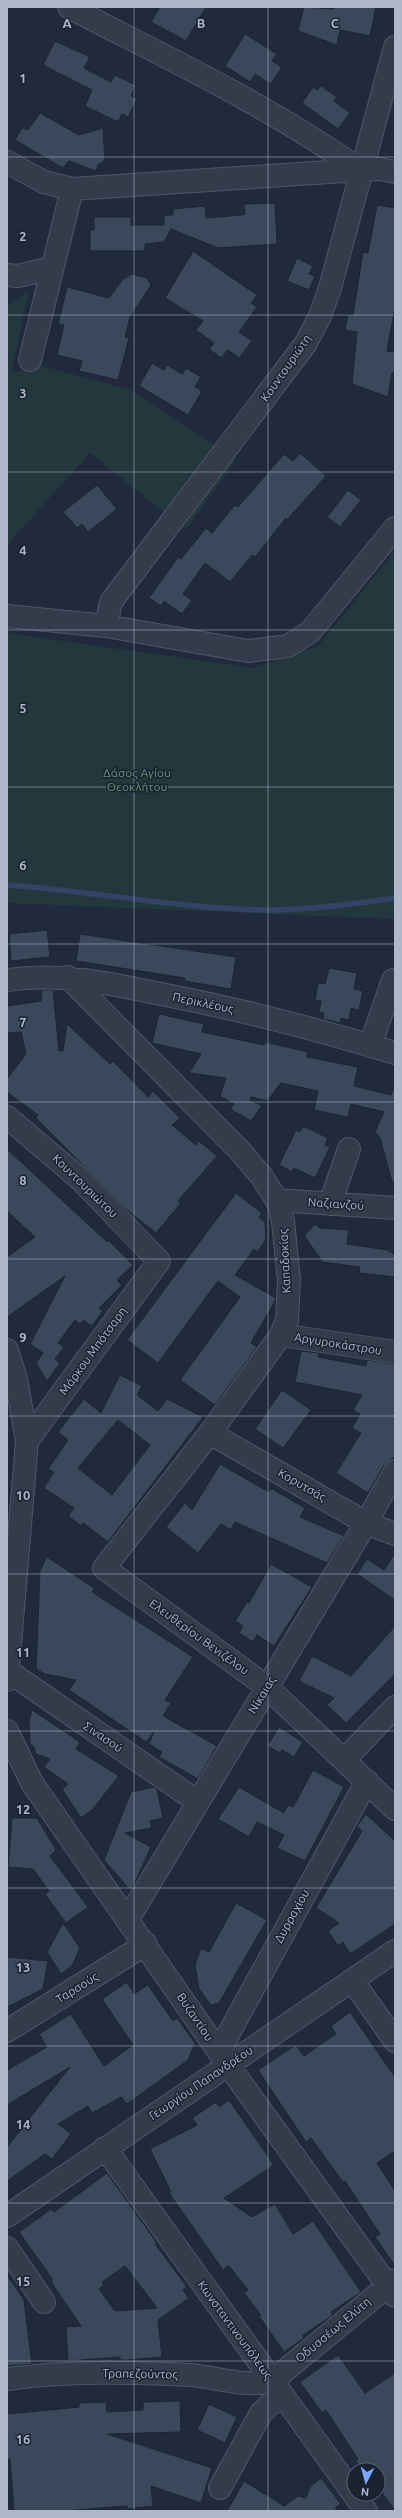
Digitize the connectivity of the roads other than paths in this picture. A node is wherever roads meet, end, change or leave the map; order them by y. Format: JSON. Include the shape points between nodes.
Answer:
{"nodes":[{"id":1,"x":69,"y":7,"type":"edge"},
{"id":2,"x":395,"y":47,"type":"edge"},
{"id":3,"x":7,"y":162,"type":"edge"},
{"id":4,"x":360,"y":170,"type":"junction"},
{"id":5,"x":395,"y":172,"type":"edge"},
{"id":6,"x":72,"y":189,"type":"junction"},
{"id":7,"x":51,"y":268,"type":"junction"},
{"id":8,"x":7,"y":275,"type":"edge"},
{"id":9,"x":30,"y":360,"type":"dead end"},
{"id":10,"x":395,"y":528,"type":"edge"},
{"id":11,"x":7,"y":616,"type":"edge"},
{"id":12,"x":106,"y":626,"type":"junction"},
{"id":13,"x":68,"y":977,"type":"junction"},
{"id":14,"x":7,"y":980,"type":"edge"},
{"id":15,"x":393,"y":980,"type":"dead end"},
{"id":16,"x":370,"y":1046,"type":"junction"},
{"id":17,"x":395,"y":1053,"type":"edge"},
{"id":18,"x":7,"y":1117,"type":"edge"},
{"id":19,"x":349,"y":1149,"type":"dead end"},
{"id":20,"x":277,"y":1200,"type":"junction"},
{"id":21,"x":330,"y":1204,"type":"junction"},
{"id":22,"x":395,"y":1208,"type":"edge"},
{"id":23,"x":160,"y":1261,"type":"joint"},
{"id":24,"x":281,"y":1335,"type":"junction"},
{"id":25,"x":7,"y":1350,"type":"edge"},
{"id":26,"x":395,"y":1352,"type":"edge"},
{"id":27,"x":210,"y":1433,"type":"junction"},
{"id":28,"x":27,"y":1441,"type":"junction"},
{"id":29,"x":395,"y":1471,"type":"edge"},
{"id":30,"x":366,"y":1523,"type":"junction"},
{"id":31,"x":395,"y":1534,"type":"edge"},
{"id":32,"x":104,"y":1568,"type":"joint"},
{"id":33,"x":7,"y":1676,"type":"edge"},
{"id":34,"x":267,"y":1687,"type":"junction"},
{"id":35,"x":395,"y":1707,"type":"edge"},
{"id":36,"x":7,"y":1731,"type":"edge"},
{"id":37,"x":345,"y":1759,"type":"junction"},
{"id":38,"x":367,"y":1781,"type":"junction"},
{"id":39,"x":198,"y":1802,"type":"junction"},
{"id":40,"x":395,"y":1809,"type":"edge"},
{"id":41,"x":128,"y":1919,"type":"junction"},
{"id":42,"x":146,"y":1944,"type":"junction"},
{"id":43,"x":395,"y":1951,"type":"edge"},
{"id":44,"x":352,"y":1980,"type":"junction"},
{"id":45,"x":7,"y":2031,"type":"edge"},
{"id":46,"x":395,"y":2041,"type":"edge"},
{"id":47,"x":223,"y":2058,"type":"junction"},
{"id":48,"x":105,"y":2148,"type":"junction"},
{"id":49,"x":7,"y":2216,"type":"edge"},
{"id":50,"x":7,"y":2248,"type":"edge"},
{"id":51,"x":392,"y":2287,"type":"edge"},
{"id":52,"x":44,"y":2302,"type":"dead end"},
{"id":53,"x":7,"y":2379,"type":"edge"},
{"id":54,"x":278,"y":2390,"type":"junction"},
{"id":55,"x":220,"y":2488,"type":"dead end"},
{"id":56,"x":366,"y":2511,"type":"edge"}],
"edges":[{"from":1,"to":4,"type":"street","via":[[324,144]]},
{"from":2,"to":4,"type":"street","name":"Κουντουριώτη"},
{"from":3,"to":6,"type":"street","via":[[44,182]]},
{"from":4,"to":5,"type":"street","via":[[380,169]]},
{"from":4,"to":6,"type":"street"},
{"from":4,"to":12,"type":"street","name":"Κουντουριώτη","via":[[330,288],[320,316],[306,343],[111,602]]},
{"from":6,"to":7,"type":"street"},
{"from":7,"to":8,"type":"street","via":[[18,276]]},
{"from":7,"to":9,"type":"street"},
{"from":10,"to":12,"type":"street","via":[[310,632],[288,646],[248,651]]},
{"from":11,"to":12,"type":"street"},
{"from":13,"to":14,"type":"street","name":"Περικλέους","via":[[33,976]]},
{"from":13,"to":16,"type":"street","name":"Περικλέους","via":[[216,1005]]},
{"from":13,"to":20,"type":"street","name":"Καπαδοκίας","via":[[241,1152]]},
{"from":15,"to":16,"type":"street"},
{"from":16,"to":17,"type":"street","name":"Περικλέους"},
{"from":18,"to":23,"type":"street","name":"Κουντουριώτου","via":[[80,1179]]},
{"from":19,"to":21,"type":"street"},
{"from":20,"to":21,"type":"street","name":"Ναζιανζού"},
{"from":20,"to":24,"type":"street","name":"Καπαδοκίας","via":[[283,1221],[289,1280],[287,1320]]},
{"from":21,"to":22,"type":"street","name":"Ναζιανζού"},
{"from":23,"to":28,"type":"street","name":"Μάρκου Μπότσαρη"},
{"from":24,"to":26,"type":"street","name":"Αργυροκάστρου"},
{"from":24,"to":27,"type":"street","name":"Καπαδοκίας"},
{"from":25,"to":28,"type":"street","via":[[16,1379]]},
{"from":27,"to":30,"type":"street","name":"Κορυτσάς"},
{"from":27,"to":32,"type":"street","name":"Καπαδοκίας"},
{"from":28,"to":33,"type":"street"},
{"from":29,"to":30,"type":"street","name":"Νίκαιας"},
{"from":30,"to":31,"type":"street","name":"Κορυτσάς"},
{"from":30,"to":34,"type":"street","name":"Νίκαιας"},
{"from":32,"to":34,"type":"street","name":"Ελευθερίου Βενιζέλου"},
{"from":33,"to":39,"type":"street","name":"Σινασού"},
{"from":34,"to":37,"type":"street","name":"Ελευθερίου Βενιζέλου"},
{"from":34,"to":39,"type":"street","name":"Νίκαιας"},
{"from":35,"to":37,"type":"street"},
{"from":36,"to":41,"type":"street","name":"Βυζαντίου","via":[[32,1783]]},
{"from":37,"to":38,"type":"street","name":"Ελευθερίου Βενιζέλου"},
{"from":38,"to":40,"type":"street","name":"Ελευθερίου Βενιζέλου"},
{"from":38,"to":47,"type":"street","name":"Δυρραχίου"},
{"from":39,"to":41,"type":"street","name":"Νίκαιας"},
{"from":41,"to":42,"type":"street","name":"Βυζαντίου"},
{"from":42,"to":45,"type":"street","name":"Ταρσούς"},
{"from":42,"to":47,"type":"street","name":"Βυζαντίου"},
{"from":43,"to":44,"type":"street","name":"Γεωργίου Παπανδρέου"},
{"from":44,"to":46,"type":"street"},
{"from":44,"to":47,"type":"street","name":"Γεωργίου Παπανδρέου"},
{"from":47,"to":48,"type":"street","name":"Γεωργίου Παπανδρέου"},
{"from":47,"to":51,"type":"street","name":"Βυζαντίου"},
{"from":48,"to":49,"type":"street","name":"Γεωργίου Παπανδρέου"},
{"from":48,"to":54,"type":"street","name":"Κωνσταντινουπόλεως"},
{"from":50,"to":52,"type":"street"},
{"from":51,"to":54,"type":"street","name":"Οδυσσέως Ελύτη"},
{"from":53,"to":54,"type":"street","name":"Τραπεζούντος","via":[[54,2373],[192,2375],[261,2384]]},
{"from":54,"to":55,"type":"street","name":"Οδυσσέως Ελύτη","via":[[261,2413]]},
{"from":54,"to":56,"type":"street","name":"Κωνσταντινουπόλεως"}]}
